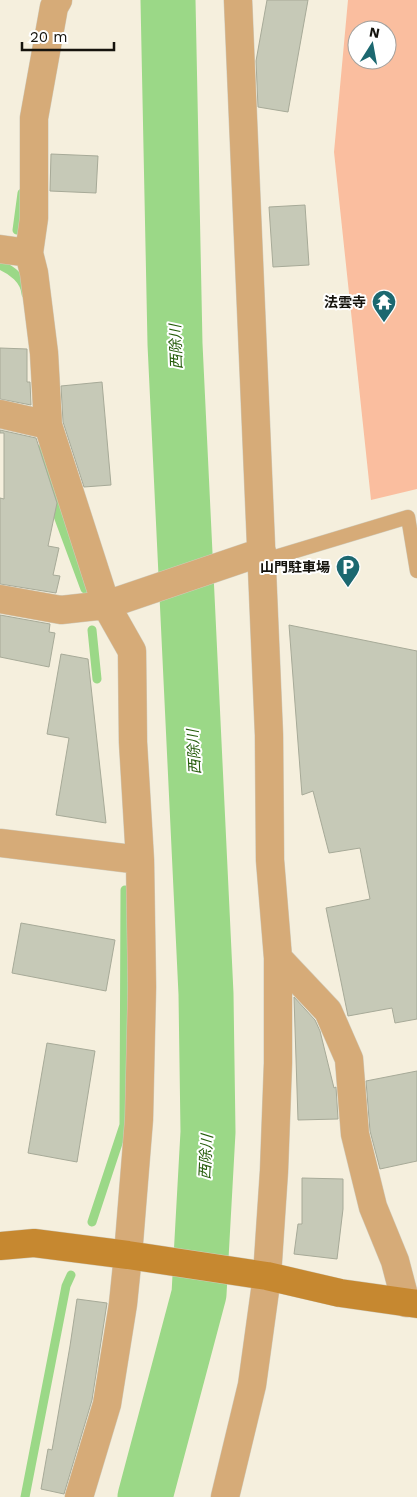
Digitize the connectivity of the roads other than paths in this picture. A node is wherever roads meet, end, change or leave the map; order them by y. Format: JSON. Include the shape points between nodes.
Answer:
{"nodes":[{"id":1,"x":58,"y":0,"type":"edge"},
{"id":2,"x":238,"y":0,"type":"edge"},
{"id":3,"x":0,"y":249,"type":"edge"},
{"id":4,"x":29,"y":253,"type":"junction"},
{"id":5,"x":0,"y":414,"type":"edge"},
{"id":6,"x":48,"y":425,"type":"junction"},
{"id":7,"x":262,"y":557,"type":"junction"},
{"id":8,"x":417,"y":571,"type":"edge"},
{"id":9,"x":0,"y":599,"type":"edge"},
{"id":10,"x":106,"y":605,"type":"junction"},
{"id":11,"x":0,"y":842,"type":"edge"},
{"id":12,"x":140,"y":860,"type":"junction"},
{"id":13,"x":278,"y":958,"type":"junction"},
{"id":14,"x":0,"y":1246,"type":"edge"},
{"id":15,"x":128,"y":1255,"type":"junction"},
{"id":16,"x":267,"y":1276,"type":"junction"},
{"id":17,"x":412,"y":1304,"type":"edge"},
{"id":18,"x":79,"y":1497,"type":"edge"},
{"id":19,"x":225,"y":1497,"type":"edge"}],
"edges":[{"from":1,"to":4,"type":"street","via":[[54,7],[34,118],[34,218]]},
{"from":2,"to":7,"type":"street"},
{"from":3,"to":4,"type":"street"},
{"from":4,"to":6,"type":"street","via":[[44,353]]},
{"from":5,"to":6,"type":"street"},
{"from":6,"to":10,"type":"street"},
{"from":7,"to":8,"type":"lane","via":[[408,517]]},
{"from":7,"to":10,"type":"street","via":[[234,561]]},
{"from":7,"to":13,"type":"street","via":[[270,735],[270,860]]},
{"from":9,"to":10,"type":"street","via":[[61,610]]},
{"from":10,"to":12,"type":"street","via":[[132,651]]},
{"from":11,"to":12,"type":"street"},
{"from":12,"to":15,"type":"street","via":[[139,1119]]},
{"from":13,"to":16,"type":"street","via":[[275,1151]]},
{"from":13,"to":17,"type":"street","via":[[328,1012],[349,1060],[358,1144],[373,1207]]},
{"from":14,"to":15,"type":"street","via":[[34,1243]]},
{"from":15,"to":16,"type":"street"},
{"from":15,"to":18,"type":"street","via":[[124,1304],[108,1404]]},
{"from":16,"to":17,"type":"street","via":[[340,1293]]},
{"from":16,"to":19,"type":"street","via":[[252,1385]]}]}
